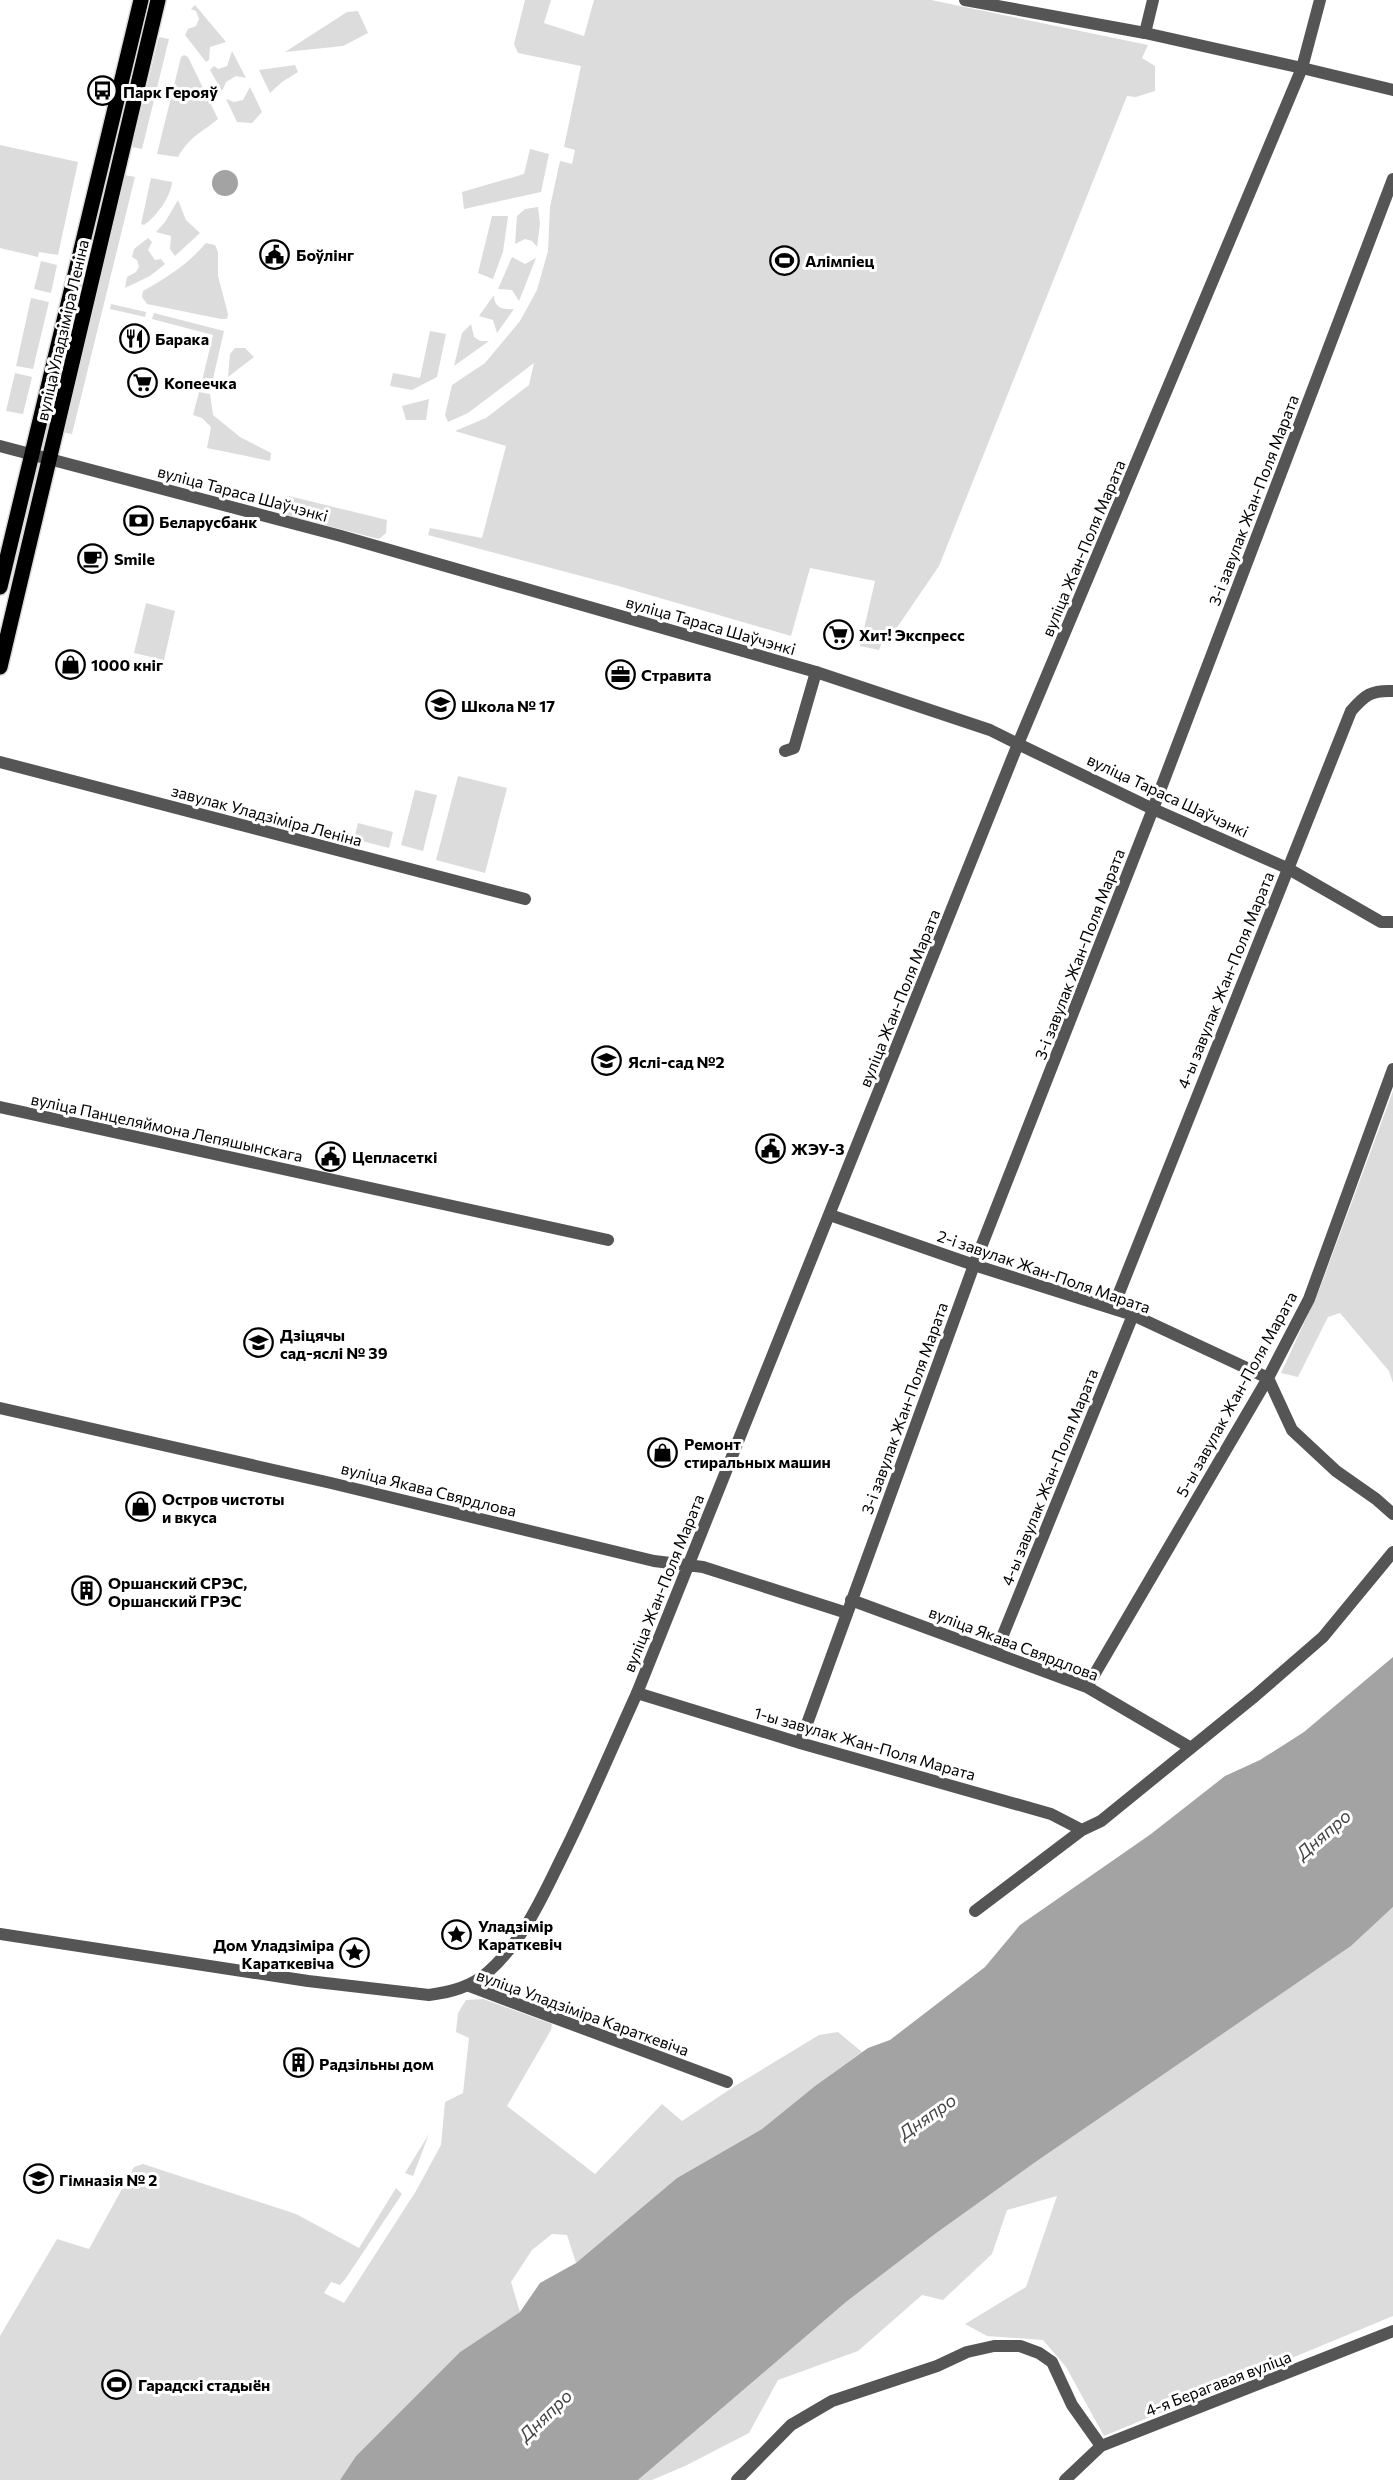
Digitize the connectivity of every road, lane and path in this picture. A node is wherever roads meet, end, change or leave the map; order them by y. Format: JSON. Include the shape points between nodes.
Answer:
{"nodes":[{"id":1,"x":141,"y":0,"type":"edge"},
{"id":2,"x":158,"y":0,"type":"edge"},
{"id":3,"x":965,"y":0,"type":"edge"},
{"id":4,"x":1153,"y":0,"type":"edge"},
{"id":5,"x":1320,"y":0,"type":"edge"},
{"id":6,"x":989,"y":3,"type":"edge"},
{"id":7,"x":1145,"y":33,"type":"junction"},
{"id":8,"x":1302,"y":68,"type":"junction"},
{"id":9,"x":1393,"y":90,"type":"edge"},
{"id":10,"x":1393,"y":179,"type":"edge"},
{"id":11,"x":0,"y":446,"type":"edge"},
{"id":12,"x":32,"y":453,"type":"junction"},
{"id":13,"x":49,"y":458,"type":"junction"},
{"id":14,"x":0,"y":587,"type":"edge"},
{"id":15,"x":0,"y":667,"type":"edge"},
{"id":16,"x":816,"y":672,"type":"junction"},
{"id":17,"x":1393,"y":691,"type":"edge"},
{"id":18,"x":1018,"y":744,"type":"junction"},
{"id":19,"x":785,"y":752,"type":"dead end"},
{"id":20,"x":0,"y":762,"type":"edge"},
{"id":21,"x":1154,"y":808,"type":"junction"},
{"id":22,"x":1287,"y":868,"type":"junction"},
{"id":23,"x":525,"y":899,"type":"dead end"},
{"id":24,"x":1387,"y":922,"type":"edge"},
{"id":25,"x":1393,"y":932,"type":"edge"},
{"id":26,"x":1393,"y":1069,"type":"edge"},
{"id":27,"x":0,"y":1107,"type":"edge"},
{"id":28,"x":830,"y":1215,"type":"junction"},
{"id":29,"x":608,"y":1240,"type":"dead end"},
{"id":30,"x":974,"y":1265,"type":"junction"},
{"id":31,"x":1113,"y":1308,"type":"junction"},
{"id":32,"x":1133,"y":1316,"type":"junction"},
{"id":33,"x":1268,"y":1378,"type":"junction"},
{"id":34,"x":0,"y":1408,"type":"edge"},
{"id":35,"x":1393,"y":1514,"type":"edge"},
{"id":36,"x":1393,"y":1552,"type":"edge"},
{"id":37,"x":687,"y":1565,"type":"junction"},
{"id":38,"x":851,"y":1600,"type":"junction"},
{"id":39,"x":847,"y":1613,"type":"junction"},
{"id":40,"x":996,"y":1652,"type":"junction"},
{"id":41,"x":1087,"y":1686,"type":"junction"},
{"id":42,"x":637,"y":1693,"type":"junction"},
{"id":43,"x":800,"y":1743,"type":"junction"},
{"id":44,"x":1191,"y":1748,"type":"junction"},
{"id":45,"x":1082,"y":1830,"type":"junction"},
{"id":46,"x":975,"y":1911,"type":"dead end"},
{"id":47,"x":0,"y":1934,"type":"edge"},
{"id":48,"x":469,"y":1986,"type":"junction"},
{"id":49,"x":727,"y":2082,"type":"dead end"},
{"id":50,"x":1393,"y":2331,"type":"edge"},
{"id":51,"x":1101,"y":2446,"type":"junction"},
{"id":52,"x":737,"y":2480,"type":"edge"},
{"id":53,"x":1065,"y":2480,"type":"edge"}],
"edges":[{"from":1,"to":12,"type":"main road","name":"вуліца Уладзіміра Леніна"},
{"from":2,"to":13,"type":"main road","name":"вуліца Уладзіміра Леніна"},
{"from":3,"to":6,"type":"street"},
{"from":4,"to":7,"type":"street"},
{"from":5,"to":8,"type":"street","name":"вуліца Жан-Поля Марата"},
{"from":6,"to":7,"type":"street"},
{"from":7,"to":8,"type":"street"},
{"from":8,"to":9,"type":"street"},
{"from":8,"to":18,"type":"street","name":"вуліца Жан-Поля Марата"},
{"from":10,"to":21,"type":"street","name":"3-і завулак Жан-Поля Марата"},
{"from":11,"to":12,"type":"street","name":"вуліца Тараса Шаўчэнкі"},
{"from":12,"to":13,"type":"street","name":"вуліца Тараса Шаўчэнкі"},
{"from":12,"to":14,"type":"main road","name":"вуліца Уладзіміра Леніна"},
{"from":13,"to":15,"type":"main road","name":"вуліца Уладзіміра Леніна"},
{"from":13,"to":16,"type":"street","name":"вуліца Тараса Шаўчэнкі","via":[[437,563]]},
{"from":16,"to":18,"type":"street","name":"вуліца Тараса Шаўчэнкі","via":[[990,730]]},
{"from":16,"to":19,"type":"street","via":[[794,748]]},
{"from":17,"to":22,"type":"street","name":"4-ы завулак Жан-Поля Марата","via":[[1378,690],[1363,697],[1351,711]]},
{"from":18,"to":21,"type":"street","name":"вуліца Тараса Шаўчэнкі"},
{"from":18,"to":28,"type":"street","name":"вуліца Жан-Поля Марата"},
{"from":20,"to":23,"type":"street","name":"завулак Уладзіміра Леніна"},
{"from":21,"to":22,"type":"street","name":"вуліца Тараса Шаўчэнкі"},
{"from":21,"to":30,"type":"street","name":"3-і завулак Жан-Поля Марата"},
{"from":22,"to":24,"type":"street","name":"вуліца Тараса Шаўчэнкі"},
{"from":22,"to":31,"type":"street","name":"4-ы завулак Жан-Поля Марата"},
{"from":24,"to":25,"type":"street","name":"вуліца Тараса Шаўчэнкі"},
{"from":26,"to":33,"type":"street","name":"5-ы завулак Жан-Поля Марата","via":[[1309,1299]]},
{"from":27,"to":29,"type":"street","name":"вуліца Панцеляймона Лепяшынскага"},
{"from":28,"to":30,"type":"street","name":"2-і завулак Жан-Поля Марата"},
{"from":28,"to":37,"type":"street","name":"вуліца Жан-Поля Марата"},
{"from":30,"to":31,"type":"street","name":"2-і завулак Жан-Поля Марата"},
{"from":30,"to":38,"type":"street","name":"3-і завулак Жан-Поля Марата"},
{"from":31,"to":32,"type":"street","name":"2-і завулак Жан-Поля Марата"},
{"from":32,"to":33,"type":"street","name":"2-і завулак Жан-Поля Марата"},
{"from":32,"to":40,"type":"street","name":"4-ы завулак Жан-Поля Марата"},
{"from":33,"to":35,"type":"street","via":[[1292,1430],[1336,1472]]},
{"from":33,"to":41,"type":"street","name":"5-ы завулак Жан-Поля Марата"},
{"from":34,"to":37,"type":"street","name":"вуліца Якава Свярдлова","via":[[654,1561]]},
{"from":36,"to":44,"type":"street","via":[[1323,1636]]},
{"from":37,"to":39,"type":"street","name":"вуліца Якава Свярдлова"},
{"from":37,"to":42,"type":"street","name":"вуліца Жан-Поля Марата"},
{"from":38,"to":39,"type":"street","name":"3-і завулак Жан-Поля Марата"},
{"from":38,"to":40,"type":"street","name":"вуліца Якава Свярдлова"},
{"from":39,"to":43,"type":"street","name":"3-і завулак Жан-Поля Марата"},
{"from":40,"to":41,"type":"street","name":"вуліца Якава Свярдлова"},
{"from":41,"to":44,"type":"street","name":"вуліца Якава Свярдлова"},
{"from":42,"to":43,"type":"street","name":"1-ы завулак Жан-Поля Марата"},
{"from":42,"to":48,"type":"street","name":"вуліца Жан-Поля Марата","via":[[532,1918],[501,1959]]},
{"from":43,"to":45,"type":"street","name":"1-ы завулак Жан-Поля Марата","via":[[1052,1814]]},
{"from":44,"to":45,"type":"street","via":[[1101,1821]]},
{"from":45,"to":46,"type":"street"},
{"from":47,"to":48,"type":"street","name":"вуліца Уладзіміра Караткевіча","via":[[407,1994],[448,1993]]},
{"from":48,"to":49,"type":"street","name":"вуліца Уладзіміра Караткевіча"},
{"from":50,"to":51,"type":"street","name":"4-я Берагавая вуліца"},
{"from":51,"to":52,"type":"street","via":[[1072,2405],[1052,2362],[1020,2346],[994,2346],[832,2400],[792,2425]]},
{"from":51,"to":53,"type":"street","name":"4-я Берагавая вуліца"}]}
